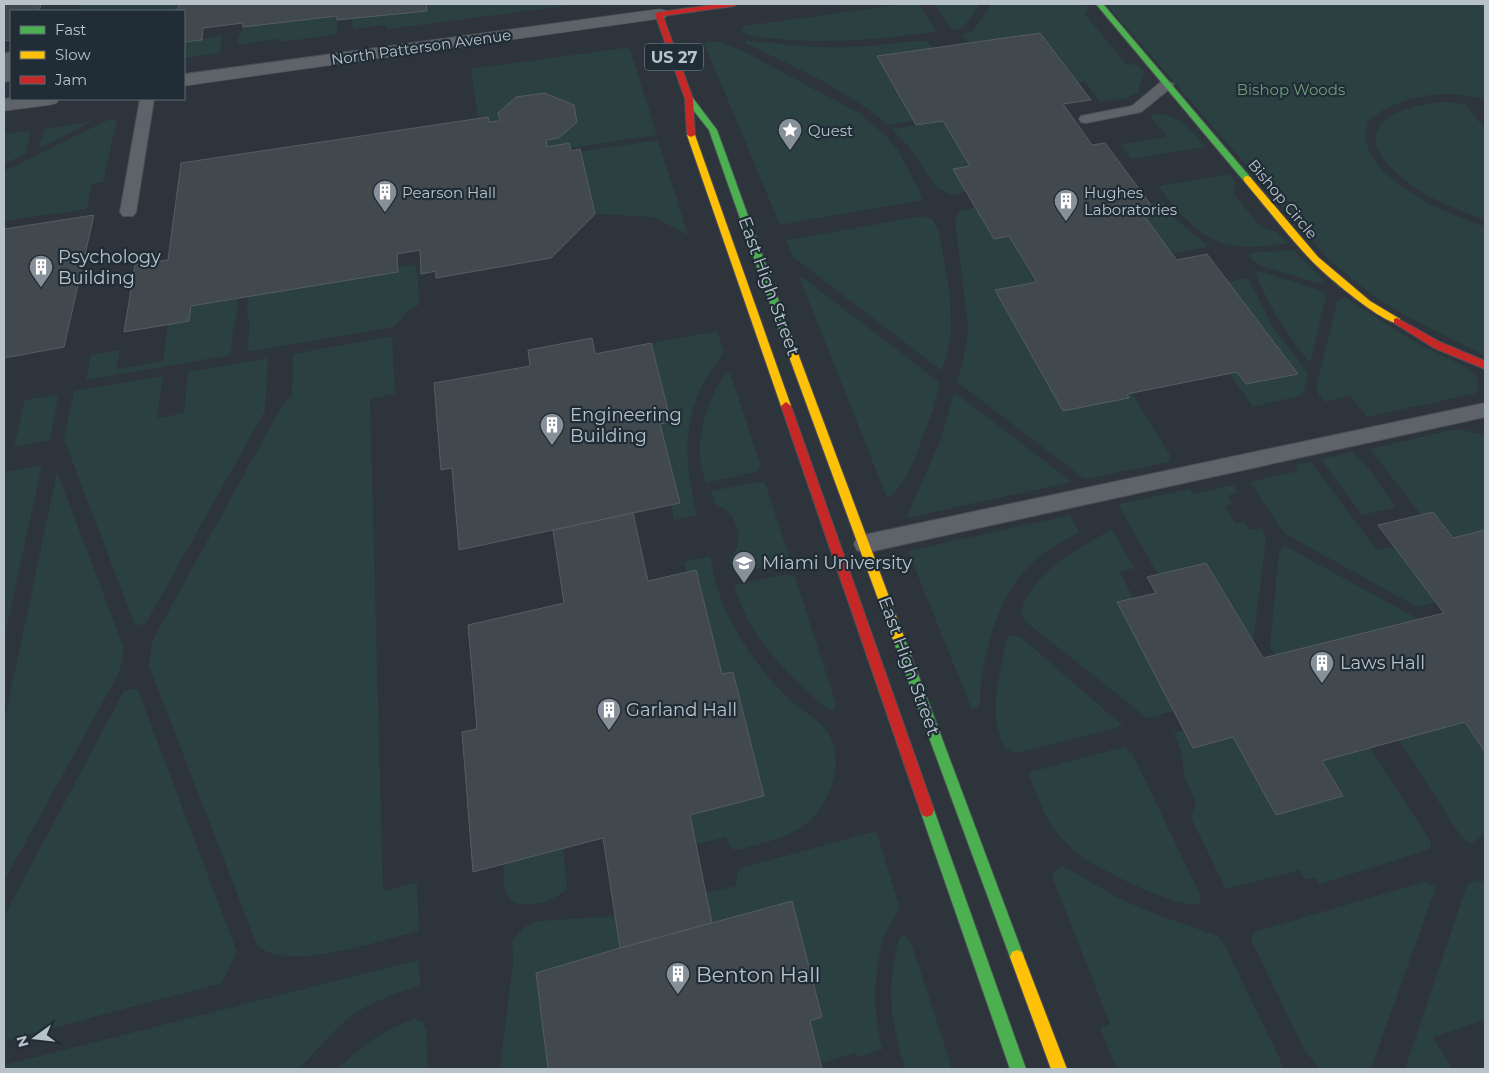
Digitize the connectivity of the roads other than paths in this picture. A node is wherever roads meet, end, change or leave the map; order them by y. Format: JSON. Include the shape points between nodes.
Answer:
{"nodes":[{"id":1,"x":734,"y":4,"type":"edge"},
{"id":2,"x":1099,"y":4,"type":"edge"},
{"id":3,"x":658,"y":7,"type":"edge"},
{"id":4,"x":10,"y":59,"type":"edge"},
{"id":5,"x":4,"y":78,"type":"edge"},
{"id":6,"x":185,"y":80,"type":"edge"},
{"id":7,"x":1167,"y":84,"type":"junction"},
{"id":8,"x":689,"y":99,"type":"junction"},
{"id":9,"x":42,"y":100,"type":"edge"},
{"id":10,"x":147,"y":100,"type":"edge"},
{"id":11,"x":4,"y":105,"type":"edge"},
{"id":12,"x":1086,"y":119,"type":"dead end"},
{"id":13,"x":128,"y":212,"type":"dead end"},
{"id":14,"x":1485,"y":365,"type":"edge"},
{"id":15,"x":1485,"y":410,"type":"edge"},
{"id":16,"x":864,"y":544,"type":"junction"},
{"id":17,"x":1018,"y":1069,"type":"edge"},
{"id":18,"x":1059,"y":1069,"type":"edge"}],
"edges":[{"from":1,"to":3,"type":"main road"},
{"from":2,"to":7,"type":"main road","name":"Bishop Circle"},
{"from":3,"to":6,"type":"street","name":"North Patterson Avenue"},
{"from":3,"to":8,"type":"main road","name":"East High Street","number":"US 27"},
{"from":4,"to":5,"type":"lane"},
{"from":7,"to":12,"type":"lane","via":[[1136,108]]},
{"from":7,"to":14,"type":"main road","name":"Bishop Circle","via":[[1301,244],[1340,282],[1367,303],[1437,345]]},
{"from":8,"to":16,"type":"main road","name":"East High Street","number":"US 27","via":[[712,130]]},
{"from":8,"to":17,"type":"main road","name":"East High Street","number":"US 27","via":[[690,133]]},
{"from":9,"to":11,"type":"street"},
{"from":10,"to":13,"type":"lane"},
{"from":15,"to":16,"type":"lane"},
{"from":16,"to":18,"type":"main road","name":"East High Street","number":"US 27"}]}
